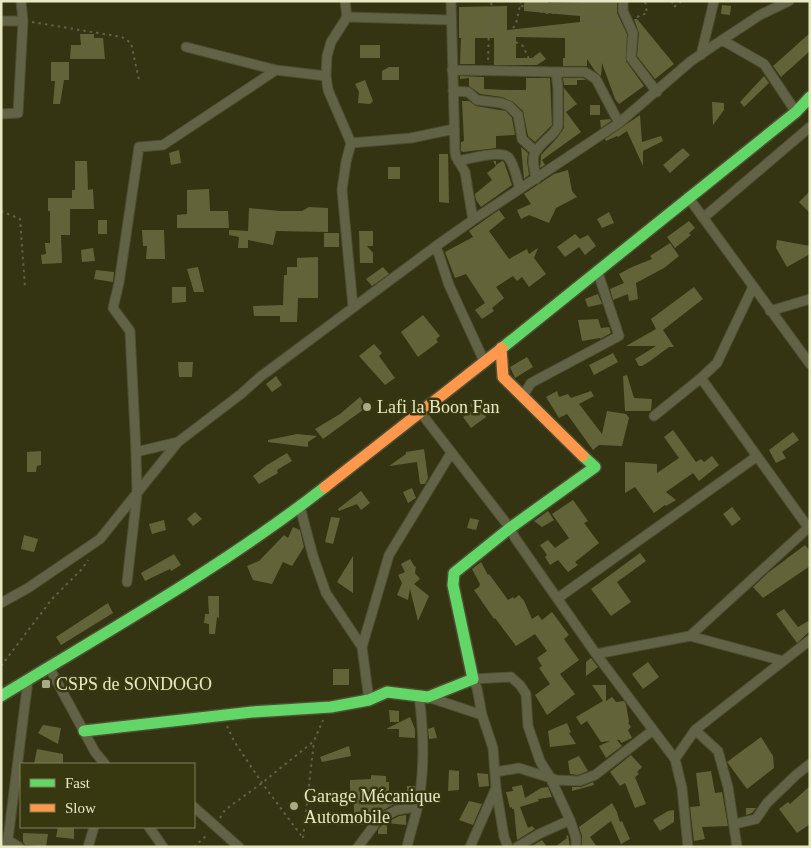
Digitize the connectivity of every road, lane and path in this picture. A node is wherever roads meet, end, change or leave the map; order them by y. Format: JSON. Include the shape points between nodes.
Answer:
{"nodes":[{"id":1,"x":21,"y":1,"type":"edge"},
{"id":2,"x":345,"y":1,"type":"edge"},
{"id":3,"x":451,"y":1,"type":"edge"},
{"id":4,"x":490,"y":1,"type":"edge"},
{"id":5,"x":521,"y":1,"type":"edge"},
{"id":6,"x":623,"y":1,"type":"edge"},
{"id":7,"x":645,"y":1,"type":"edge"},
{"id":8,"x":672,"y":1,"type":"edge"},
{"id":9,"x":682,"y":1,"type":"edge"},
{"id":10,"x":714,"y":1,"type":"edge"},
{"id":11,"x":789,"y":1,"type":"edge"},
{"id":12,"x":521,"y":6,"type":"junction"},
{"id":13,"x":347,"y":17,"type":"junction"},
{"id":14,"x":451,"y":20,"type":"junction"},
{"id":15,"x":628,"y":20,"type":"junction"},
{"id":16,"x":1,"y":21,"type":"edge"},
{"id":17,"x":23,"y":21,"type":"junction"},
{"id":18,"x":722,"y":40,"type":"junction"},
{"id":19,"x":186,"y":46,"type":"dead end"},
{"id":20,"x":701,"y":55,"type":"junction"},
{"id":21,"x":276,"y":70,"type":"junction"},
{"id":22,"x":452,"y":70,"type":"junction"},
{"id":23,"x":488,"y":71,"type":"junction"},
{"id":24,"x":535,"y":71,"type":"junction"},
{"id":25,"x":556,"y":72,"type":"junction"},
{"id":26,"x":326,"y":76,"type":"junction"},
{"id":27,"x":139,"y":80,"type":"dead end"},
{"id":28,"x":453,"y":91,"type":"junction"},
{"id":29,"x":657,"y":92,"type":"junction"},
{"id":30,"x":809,"y":100,"type":"edge"},
{"id":31,"x":796,"y":112,"type":"junction"},
{"id":32,"x":1,"y":114,"type":"edge"},
{"id":33,"x":619,"y":123,"type":"junction"},
{"id":34,"x":810,"y":127,"type":"edge"},
{"id":35,"x":454,"y":129,"type":"junction"},
{"id":36,"x":351,"y":143,"type":"junction"},
{"id":37,"x":535,"y":151,"type":"junction"},
{"id":38,"x":458,"y":161,"type":"junction"},
{"id":39,"x":536,"y":179,"type":"junction"},
{"id":40,"x":520,"y":189,"type":"junction"},
{"id":41,"x":688,"y":197,"type":"junction"},
{"id":42,"x":1,"y":211,"type":"edge"},
{"id":43,"x":703,"y":218,"type":"junction"},
{"id":44,"x":473,"y":220,"type":"junction"},
{"id":45,"x":436,"y":246,"type":"junction"},
{"id":46,"x":597,"y":270,"type":"junction"},
{"id":47,"x":25,"y":287,"type":"dead end"},
{"id":48,"x":753,"y":288,"type":"junction"},
{"id":49,"x":810,"y":299,"type":"edge"},
{"id":50,"x":352,"y":307,"type":"junction"},
{"id":51,"x":770,"y":311,"type":"junction"},
{"id":52,"x":501,"y":348,"type":"junction"},
{"id":53,"x":484,"y":361,"type":"junction"},
{"id":54,"x":810,"y":364,"type":"edge"},
{"id":55,"x":701,"y":378,"type":"junction"},
{"id":56,"x":522,"y":398,"type":"junction"},
{"id":57,"x":421,"y":413,"type":"junction"},
{"id":58,"x":654,"y":416,"type":"dead end"},
{"id":59,"x":178,"y":442,"type":"junction"},
{"id":60,"x":136,"y":452,"type":"junction"},
{"id":61,"x":451,"y":453,"type":"junction"},
{"id":62,"x":756,"y":456,"type":"junction"},
{"id":63,"x":137,"y":494,"type":"junction"},
{"id":64,"x":300,"y":506,"type":"junction"},
{"id":65,"x":510,"y":528,"type":"junction"},
{"id":66,"x":809,"y":529,"type":"edge"},
{"id":67,"x":100,"y":539,"type":"junction"},
{"id":68,"x":127,"y":582,"type":"dead end"},
{"id":69,"x":558,"y":598,"type":"junction"},
{"id":70,"x":1,"y":603,"type":"edge"},
{"id":71,"x":690,"y":636,"type":"junction"},
{"id":72,"x":810,"y":640,"type":"edge"},
{"id":73,"x":362,"y":647,"type":"junction"},
{"id":74,"x":596,"y":654,"type":"junction"},
{"id":75,"x":783,"y":661,"type":"junction"},
{"id":76,"x":1,"y":666,"type":"edge"},
{"id":77,"x":49,"y":668,"type":"junction"},
{"id":78,"x":473,"y":679,"type":"junction"},
{"id":79,"x":28,"y":680,"type":"junction"},
{"id":80,"x":2,"y":693,"type":"edge"},
{"id":81,"x":424,"y":697,"type":"junction"},
{"id":82,"x":369,"y":700,"type":"junction"},
{"id":83,"x":331,"y":707,"type":"junction"},
{"id":84,"x":482,"y":715,"type":"junction"},
{"id":85,"x":222,"y":716,"type":"junction"},
{"id":86,"x":653,"y":730,"type":"junction"},
{"id":87,"x":695,"y":730,"type":"junction"},
{"id":88,"x":84,"y":731,"type":"junction"},
{"id":89,"x":314,"y":741,"type":"junction"},
{"id":90,"x":674,"y":759,"type":"junction"},
{"id":91,"x":104,"y":763,"type":"edge"},
{"id":92,"x":810,"y":764,"type":"edge"},
{"id":93,"x":495,"y":772,"type":"junction"},
{"id":94,"x":550,"y":777,"type":"junction"},
{"id":95,"x":262,"y":783,"type":"junction"},
{"id":96,"x":496,"y":788,"type":"junction"},
{"id":97,"x":418,"y":806,"type":"junction"},
{"id":98,"x":195,"y":808,"type":"edge"},
{"id":99,"x":570,"y":820,"type":"junction"},
{"id":100,"x":735,"y":824,"type":"junction"},
{"id":101,"x":215,"y":827,"type":"junction"},
{"id":102,"x":94,"y":828,"type":"edge"},
{"id":103,"x":150,"y":828,"type":"edge"},
{"id":104,"x":7,"y":843,"type":"edge"},
{"id":105,"x":20,"y":847,"type":"edge"},
{"id":106,"x":88,"y":847,"type":"edge"},
{"id":107,"x":163,"y":847,"type":"edge"},
{"id":108,"x":194,"y":847,"type":"edge"},
{"id":109,"x":239,"y":847,"type":"edge"},
{"id":110,"x":358,"y":847,"type":"edge"},
{"id":111,"x":407,"y":847,"type":"edge"},
{"id":112,"x":470,"y":847,"type":"edge"},
{"id":113,"x":508,"y":847,"type":"edge"},
{"id":114,"x":517,"y":847,"type":"edge"},
{"id":115,"x":576,"y":847,"type":"edge"},
{"id":116,"x":688,"y":847,"type":"edge"},
{"id":117,"x":737,"y":847,"type":"edge"}],
"edges":[{"from":1,"to":17,"type":"street"},
{"from":2,"to":13,"type":"street"},
{"from":3,"to":14,"type":"street"},
{"from":4,"to":23,"type":"path","via":[[496,21],[489,28]]},
{"from":5,"to":12,"type":"path"},
{"from":6,"to":15,"type":"street"},
{"from":7,"to":15,"type":"path","via":[[647,13]]},
{"from":8,"to":9,"type":"path","via":[[674,7]]},
{"from":10,"to":20,"type":"street"},
{"from":11,"to":18,"type":"street"},
{"from":12,"to":15,"type":"path","via":[[544,13],[582,13],[590,24],[617,24]]},
{"from":12,"to":24,"type":"path","via":[[511,31],[512,40],[523,46]]},
{"from":13,"to":14,"type":"street"},
{"from":13,"to":26,"type":"street","via":[[331,42]]},
{"from":14,"to":22,"type":"street"},
{"from":15,"to":29,"type":"street","via":[[633,32],[631,58]]},
{"from":16,"to":17,"type":"street"},
{"from":17,"to":27,"type":"path","via":[[122,37],[131,43]]},
{"from":17,"to":32,"type":"street","via":[[18,114]]},
{"from":18,"to":20,"type":"street"},
{"from":18,"to":31,"type":"street","via":[[764,64]]},
{"from":19,"to":21,"type":"street"},
{"from":20,"to":29,"type":"street"},
{"from":21,"to":26,"type":"street"},
{"from":21,"to":60,"type":"street","via":[[163,145],[139,147],[113,308],[130,331]]},
{"from":22,"to":23,"type":"street"},
{"from":22,"to":28,"type":"street"},
{"from":23,"to":24,"type":"street"},
{"from":24,"to":25,"type":"street"},
{"from":25,"to":33,"type":"street","via":[[585,72],[596,79]]},
{"from":25,"to":37,"type":"street","via":[[558,126]]},
{"from":26,"to":36,"type":"street","via":[[328,90]]},
{"from":28,"to":35,"type":"street"},
{"from":28,"to":37,"type":"street","via":[[468,92],[477,100],[509,106],[518,115],[522,139]]},
{"from":29,"to":33,"type":"street"},
{"from":30,"to":31,"type":"street"},
{"from":31,"to":41,"type":"street"},
{"from":33,"to":39,"type":"street"},
{"from":34,"to":43,"type":"street"},
{"from":35,"to":36,"type":"street","via":[[411,138]]},
{"from":35,"to":38,"type":"street"},
{"from":36,"to":50,"type":"street","via":[[342,190]]},
{"from":37,"to":39,"type":"street"},
{"from":38,"to":40,"type":"street","via":[[499,154],[507,156]]},
{"from":38,"to":44,"type":"street","via":[[465,172]]},
{"from":39,"to":40,"type":"street"},
{"from":40,"to":44,"type":"street"},
{"from":41,"to":43,"type":"street"},
{"from":41,"to":46,"type":"street"},
{"from":42,"to":47,"type":"path","via":[[20,219]]},
{"from":43,"to":48,"type":"street"},
{"from":44,"to":45,"type":"street"},
{"from":45,"to":50,"type":"street"},
{"from":45,"to":53,"type":"street","via":[[449,285]]},
{"from":46,"to":52,"type":"street"},
{"from":46,"to":56,"type":"street","via":[[619,336],[531,383]]},
{"from":48,"to":51,"type":"street"},
{"from":48,"to":55,"type":"street","via":[[717,363]]},
{"from":49,"to":51,"type":"street"},
{"from":50,"to":59,"type":"street"},
{"from":51,"to":54,"type":"street"},
{"from":52,"to":53,"type":"street"},
{"from":52,"to":56,"type":"street","via":[[503,376]]},
{"from":53,"to":57,"type":"street"},
{"from":55,"to":58,"type":"street"},
{"from":55,"to":62,"type":"street"},
{"from":56,"to":65,"type":"street","via":[[596,467]]},
{"from":57,"to":61,"type":"street"},
{"from":57,"to":64,"type":"street"},
{"from":59,"to":60,"type":"street"},
{"from":59,"to":63,"type":"street"},
{"from":60,"to":63,"type":"street"},
{"from":61,"to":65,"type":"street"},
{"from":61,"to":73,"type":"street","via":[[389,555]]},
{"from":62,"to":66,"type":"street"},
{"from":62,"to":69,"type":"street"},
{"from":63,"to":67,"type":"street"},
{"from":63,"to":68,"type":"street"},
{"from":64,"to":73,"type":"street","via":[[326,593]]},
{"from":64,"to":77,"type":"street","via":[[206,572]]},
{"from":65,"to":69,"type":"street"},
{"from":65,"to":78,"type":"street","via":[[453,576]]},
{"from":66,"to":71,"type":"street"},
{"from":67,"to":70,"type":"street"},
{"from":67,"to":76,"type":"path","via":[[82,569],[52,599]]},
{"from":69,"to":74,"type":"street"},
{"from":71,"to":74,"type":"street"},
{"from":71,"to":75,"type":"street"},
{"from":72,"to":75,"type":"street"},
{"from":73,"to":82,"type":"street"},
{"from":74,"to":86,"type":"street"},
{"from":75,"to":87,"type":"street"},
{"from":77,"to":79,"type":"street"},
{"from":77,"to":88,"type":"street"},
{"from":78,"to":81,"type":"street"},
{"from":78,"to":84,"type":"street"},
{"from":78,"to":94,"type":"street","via":[[511,677],[520,685],[526,694],[528,726],[540,761]]},
{"from":79,"to":80,"type":"street"},
{"from":79,"to":104,"type":"street"},
{"from":81,"to":82,"type":"street","via":[[388,692]]},
{"from":81,"to":84,"type":"street"},
{"from":81,"to":97,"type":"street","via":[[424,755]]},
{"from":82,"to":83,"type":"street"},
{"from":83,"to":85,"type":"street"},
{"from":83,"to":89,"type":"path"},
{"from":84,"to":93,"type":"street","via":[[493,748]]},
{"from":85,"to":88,"type":"street"},
{"from":85,"to":95,"type":"path","via":[[234,741]]},
{"from":86,"to":90,"type":"street"},
{"from":86,"to":94,"type":"street","via":[[595,775],[567,781]]},
{"from":87,"to":90,"type":"street"},
{"from":87,"to":100,"type":"street","via":[[718,751]]},
{"from":88,"to":91,"type":"street"},
{"from":89,"to":95,"type":"path"},
{"from":89,"to":95,"type":"path","via":[[303,838]]},
{"from":90,"to":116,"type":"street","via":[[682,788]]},
{"from":92,"to":100,"type":"street","via":[[773,798],[756,819]]},
{"from":93,"to":94,"type":"street","via":[[520,768]]},
{"from":93,"to":96,"type":"street"},
{"from":94,"to":99,"type":"street"},
{"from":95,"to":101,"type":"path","via":[[225,810]]},
{"from":96,"to":112,"type":"street"},
{"from":96,"to":113,"type":"street"},
{"from":97,"to":110,"type":"street","via":[[397,810],[378,820]]},
{"from":97,"to":111,"type":"street"},
{"from":98,"to":101,"type":"street"},
{"from":99,"to":114,"type":"street"},
{"from":99,"to":115,"type":"street"},
{"from":100,"to":117,"type":"street"},
{"from":101,"to":108,"type":"path"},
{"from":101,"to":109,"type":"street"},
{"from":102,"to":106,"type":"street"},
{"from":103,"to":107,"type":"street"},
{"from":104,"to":105,"type":"street"}]}
